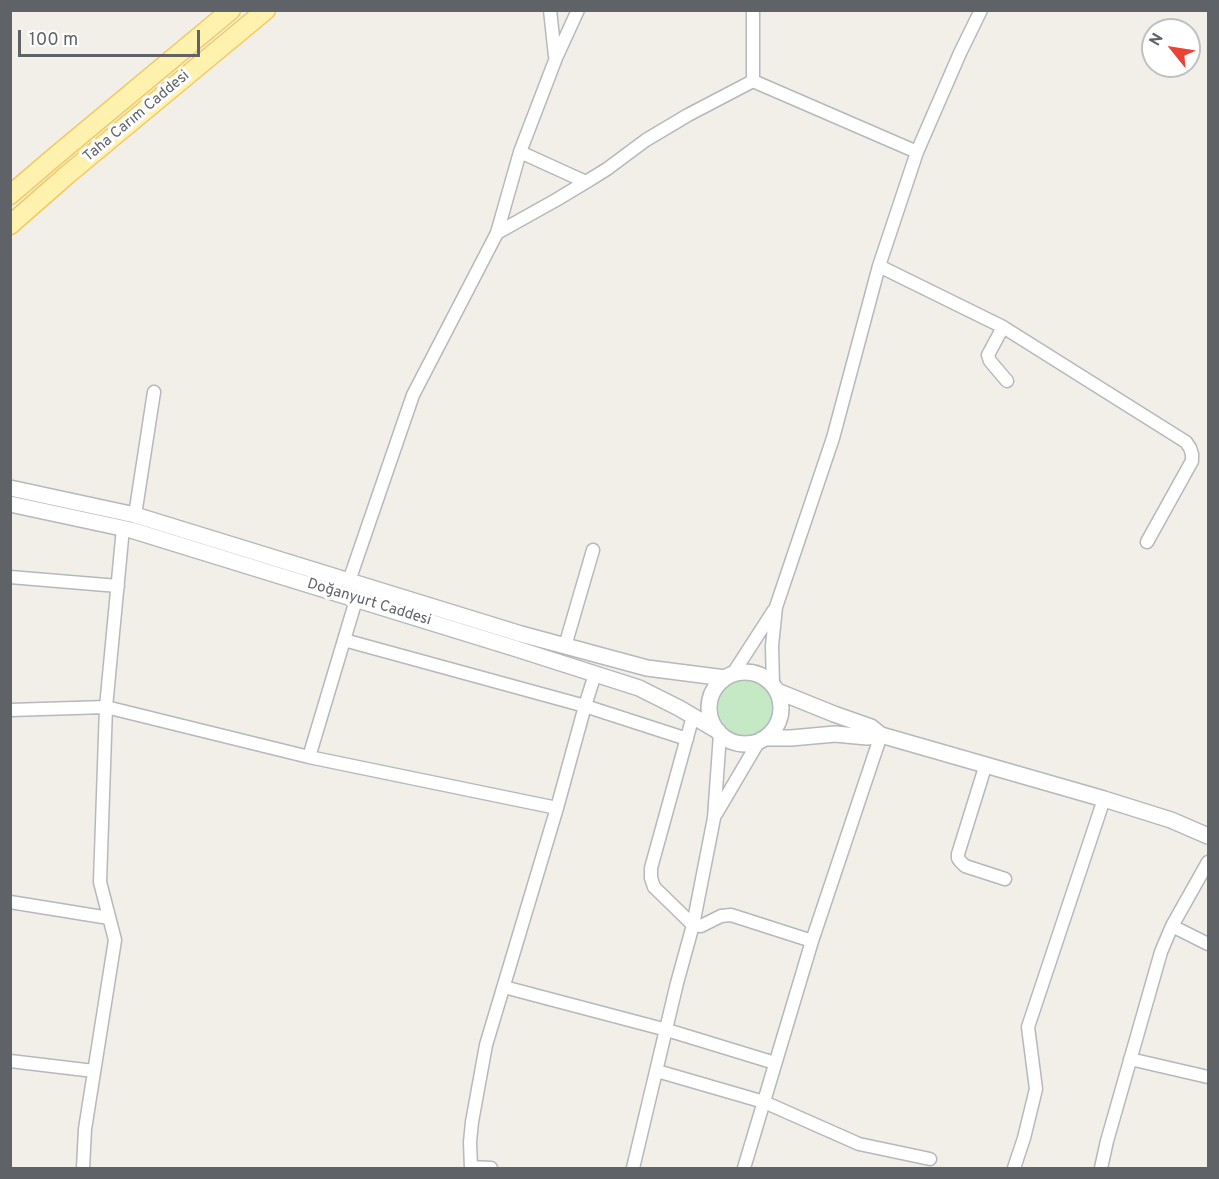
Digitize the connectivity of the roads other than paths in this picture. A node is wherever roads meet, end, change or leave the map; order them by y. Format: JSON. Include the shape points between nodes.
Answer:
{"nodes":[{"id":1,"x":231,"y":10,"type":"edge"},
{"id":2,"x":266,"y":10,"type":"edge"},
{"id":3,"x":550,"y":10,"type":"edge"},
{"id":4,"x":578,"y":10,"type":"edge"},
{"id":5,"x":753,"y":10,"type":"edge"},
{"id":6,"x":981,"y":10,"type":"edge"},
{"id":7,"x":556,"y":58,"type":"junction"},
{"id":8,"x":753,"y":81,"type":"junction"},
{"id":9,"x":520,"y":152,"type":"junction"},
{"id":10,"x":917,"y":152,"type":"junction"},
{"id":11,"x":586,"y":182,"type":"junction"},
{"id":12,"x":10,"y":195,"type":"edge"},
{"id":13,"x":10,"y":225,"type":"edge"},
{"id":14,"x":497,"y":233,"type":"junction"},
{"id":15,"x":879,"y":266,"type":"junction"},
{"id":16,"x":1003,"y":327,"type":"junction"},
{"id":17,"x":1007,"y":381,"type":"dead end"},
{"id":18,"x":154,"y":392,"type":"dead end"},
{"id":19,"x":10,"y":488,"type":"edge"},
{"id":20,"x":10,"y":504,"type":"edge"},
{"id":21,"x":135,"y":515,"type":"junction"},
{"id":22,"x":123,"y":528,"type":"junction"},
{"id":23,"x":1147,"y":542,"type":"dead end"},
{"id":24,"x":593,"y":550,"type":"dead end"},
{"id":25,"x":10,"y":577,"type":"edge"},
{"id":26,"x":349,"y":581,"type":"junction"},
{"id":27,"x":118,"y":586,"type":"junction"},
{"id":28,"x":356,"y":600,"type":"junction"},
{"id":29,"x":776,"y":607,"type":"junction"},
{"id":30,"x":344,"y":640,"type":"junction"},
{"id":31,"x":566,"y":646,"type":"junction"},
{"id":32,"x":595,"y":674,"type":"junction"},
{"id":33,"x":729,"y":677,"type":"junction"},
{"id":34,"x":775,"y":688,"type":"junction"},
{"id":35,"x":585,"y":706,"type":"junction"},
{"id":36,"x":106,"y":707,"type":"junction"},
{"id":37,"x":10,"y":710,"type":"edge"},
{"id":38,"x":693,"y":716,"type":"junction"},
{"id":39,"x":719,"y":732,"type":"junction"},
{"id":40,"x":881,"y":735,"type":"junction"},
{"id":41,"x":687,"y":739,"type":"junction"},
{"id":42,"x":762,"y":740,"type":"junction"},
{"id":43,"x":309,"y":757,"type":"junction"},
{"id":44,"x":986,"y":764,"type":"junction"},
{"id":45,"x":1104,"y":799,"type":"junction"},
{"id":46,"x":556,"y":807,"type":"junction"},
{"id":47,"x":714,"y":818,"type":"junction"},
{"id":48,"x":1209,"y":836,"type":"edge"},
{"id":49,"x":1209,"y":862,"type":"edge"},
{"id":50,"x":1005,"y":879,"type":"dead end"},
{"id":51,"x":10,"y":902,"type":"edge"},
{"id":52,"x":109,"y":918,"type":"junction"},
{"id":53,"x":693,"y":925,"type":"junction"},
{"id":54,"x":1172,"y":926,"type":"junction"},
{"id":55,"x":812,"y":941,"type":"junction"},
{"id":56,"x":1209,"y":944,"type":"edge"},
{"id":57,"x":504,"y":987,"type":"junction"},
{"id":58,"x":667,"y":1030,"type":"junction"},
{"id":59,"x":1130,"y":1059,"type":"junction"},
{"id":60,"x":10,"y":1060,"type":"edge"},
{"id":61,"x":776,"y":1063,"type":"junction"},
{"id":62,"x":94,"y":1071,"type":"junction"},
{"id":63,"x":657,"y":1071,"type":"junction"},
{"id":64,"x":1208,"y":1077,"type":"edge"},
{"id":65,"x":764,"y":1102,"type":"junction"},
{"id":66,"x":930,"y":1159,"type":"dead end"},
{"id":67,"x":82,"y":1168,"type":"edge"},
{"id":68,"x":471,"y":1168,"type":"edge"},
{"id":69,"x":491,"y":1168,"type":"edge"},
{"id":70,"x":633,"y":1168,"type":"edge"},
{"id":71,"x":744,"y":1168,"type":"edge"},
{"id":72,"x":1014,"y":1168,"type":"edge"},
{"id":73,"x":1101,"y":1168,"type":"edge"}],
"edges":[{"from":1,"to":12,"type":"main road","name":"Taha Carım Caddesi"},
{"from":2,"to":13,"type":"main road","name":"Taha Carım Caddesi"},
{"from":3,"to":7,"type":"street"},
{"from":4,"to":7,"type":"street"},
{"from":5,"to":8,"type":"street"},
{"from":6,"to":10,"type":"street"},
{"from":7,"to":9,"type":"street"},
{"from":8,"to":10,"type":"street"},
{"from":8,"to":11,"type":"street","via":[[646,140]]},
{"from":9,"to":11,"type":"street"},
{"from":9,"to":14,"type":"street"},
{"from":10,"to":15,"type":"street"},
{"from":11,"to":14,"type":"street"},
{"from":14,"to":26,"type":"street","via":[[413,395]]},
{"from":15,"to":16,"type":"street"},
{"from":15,"to":29,"type":"street","via":[[833,438]]},
{"from":16,"to":17,"type":"street","via":[[988,355]]},
{"from":16,"to":23,"type":"street","via":[[1186,442],[1192,461]]},
{"from":18,"to":21,"type":"street"},
{"from":19,"to":21,"type":"street","name":"Doğanyurt Caddesi"},
{"from":20,"to":22,"type":"street","name":"Doğanyurt Caddesi"},
{"from":21,"to":26,"type":"street","name":"Doğanyurt Caddesi"},
{"from":22,"to":27,"type":"street"},
{"from":22,"to":28,"type":"street","name":"Doğanyurt Caddesi"},
{"from":24,"to":31,"type":"street"},
{"from":25,"to":27,"type":"street"},
{"from":26,"to":31,"type":"street","name":"Doğanyurt Caddesi"},
{"from":27,"to":36,"type":"street"},
{"from":28,"to":30,"type":"street"},
{"from":28,"to":32,"type":"street","name":"Doğanyurt Caddesi"},
{"from":29,"to":33,"type":"street"},
{"from":29,"to":34,"type":"street","via":[[772,646]]},
{"from":30,"to":35,"type":"street"},
{"from":30,"to":43,"type":"street"},
{"from":31,"to":33,"type":"street","name":"Doğanyurt Caddesi","via":[[647,668]]},
{"from":32,"to":35,"type":"street"},
{"from":32,"to":38,"type":"street","name":"Doğanyurt Caddesi","via":[[639,688]]},
{"from":33,"to":34,"type":"street","via":[[754,673]]},
{"from":33,"to":39,"type":"street","via":[[715,689],[710,703],[711,718]]},
{"from":34,"to":40,"type":"street","via":[[871,727]]},
{"from":34,"to":42,"type":"street","via":[[781,713],[776,727]]},
{"from":35,"to":41,"type":"street"},
{"from":35,"to":46,"type":"street"},
{"from":36,"to":37,"type":"street"},
{"from":36,"to":43,"type":"street"},
{"from":36,"to":52,"type":"street","via":[[100,882]]},
{"from":38,"to":39,"type":"street","name":"Doğanyurt Caddesi"},
{"from":38,"to":41,"type":"street"},
{"from":39,"to":42,"type":"street","via":[[737,743]]},
{"from":39,"to":47,"type":"street"},
{"from":40,"to":42,"type":"street"},
{"from":40,"to":44,"type":"street"},
{"from":40,"to":55,"type":"street"},
{"from":41,"to":53,"type":"street","via":[[651,878],[654,887]]},
{"from":42,"to":47,"type":"street"},
{"from":43,"to":46,"type":"street"},
{"from":44,"to":45,"type":"street"},
{"from":44,"to":50,"type":"street","via":[[958,858],[965,866]]},
{"from":45,"to":48,"type":"street"},
{"from":45,"to":72,"type":"street","via":[[1028,1028],[1036,1089]]},
{"from":46,"to":57,"type":"street"},
{"from":47,"to":53,"type":"street"},
{"from":49,"to":54,"type":"street"},
{"from":51,"to":52,"type":"street"},
{"from":52,"to":62,"type":"street","via":[[115,940]]},
{"from":53,"to":55,"type":"street","via":[[701,926],[731,915]]},
{"from":53,"to":58,"type":"street"},
{"from":54,"to":56,"type":"street"},
{"from":54,"to":59,"type":"street"},
{"from":55,"to":61,"type":"street"},
{"from":57,"to":58,"type":"street"},
{"from":57,"to":68,"type":"street","via":[[486,1045],[474,1111]]},
{"from":58,"to":61,"type":"street"},
{"from":58,"to":63,"type":"street"},
{"from":59,"to":64,"type":"street"},
{"from":59,"to":73,"type":"street"},
{"from":60,"to":62,"type":"street"},
{"from":61,"to":65,"type":"street"},
{"from":62,"to":67,"type":"street"},
{"from":63,"to":65,"type":"street"},
{"from":63,"to":70,"type":"street"},
{"from":65,"to":66,"type":"street","via":[[859,1144]]},
{"from":65,"to":71,"type":"street"},
{"from":68,"to":69,"type":"street"}]}
